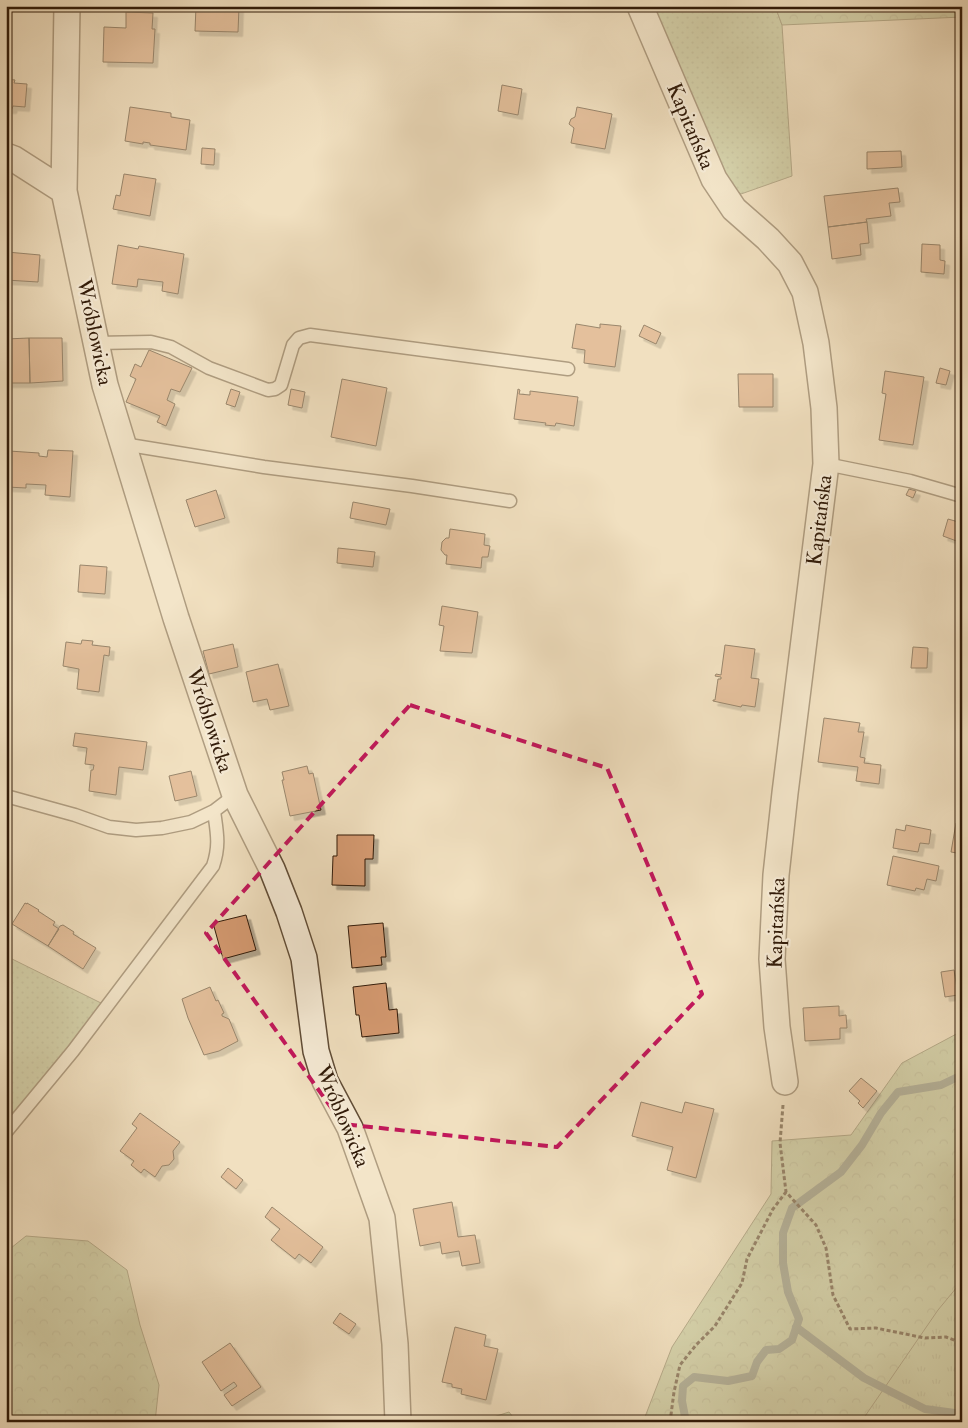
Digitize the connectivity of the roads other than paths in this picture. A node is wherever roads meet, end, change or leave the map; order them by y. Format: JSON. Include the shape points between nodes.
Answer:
{"nodes":[{"id":1,"x":67,"y":6,"type":"edge"},
{"id":2,"x":640,"y":6,"type":"edge"},
{"id":3,"x":6,"y":156,"type":"edge"},
{"id":4,"x":64,"y":191,"type":"junction"},
{"id":5,"x":96,"y":343,"type":"junction"},
{"id":6,"x":568,"y":368,"type":"dead end"},
{"id":7,"x":123,"y":444,"type":"junction"},
{"id":8,"x":826,"y":464,"type":"junction"},
{"id":9,"x":962,"y":496,"type":"edge"},
{"id":10,"x":510,"y":501,"type":"dead end"},
{"id":11,"x":235,"y":795,"type":"junction"},
{"id":12,"x":6,"y":796,"type":"edge"},
{"id":13,"x":214,"y":811,"type":"junction"},
{"id":14,"x":785,"y":1082,"type":"road end"},
{"id":15,"x":6,"y":1132,"type":"edge"},
{"id":16,"x":398,"y":1422,"type":"edge"}],
"edges":[{"from":1,"to":4,"type":"street","name":"Wróblowicka"},
{"from":2,"to":8,"type":"street","name":"Kapitańska","via":[[714,179],[734,209],[790,263],[805,292],[823,399]]},
{"from":3,"to":4,"type":"street"},
{"from":4,"to":5,"type":"street","name":"Wróblowicka"},
{"from":5,"to":6,"type":"lane","via":[[151,342],[171,347],[208,368],[268,390],[281,385],[299,338],[310,336]]},
{"from":5,"to":7,"type":"street","name":"Wróblowicka"},
{"from":7,"to":10,"type":"lane","via":[[264,468]]},
{"from":7,"to":11,"type":"street","name":"Wróblowicka"},
{"from":8,"to":9,"type":"lane","via":[[910,481]]},
{"from":8,"to":14,"type":"street","name":"Kapitańska","via":[[776,875],[772,959]]},
{"from":11,"to":13,"type":"lane"},
{"from":11,"to":16,"type":"street","name":"Wróblowicka","via":[[272,869],[289,912],[304,958],[316,1051],[325,1081],[350,1128],[382,1218],[395,1344]]},
{"from":12,"to":13,"type":"lane","via":[[109,828],[136,830],[191,822]]},
{"from":13,"to":15,"type":"lane","via":[[218,852],[213,866],[73,1051]]}]}
